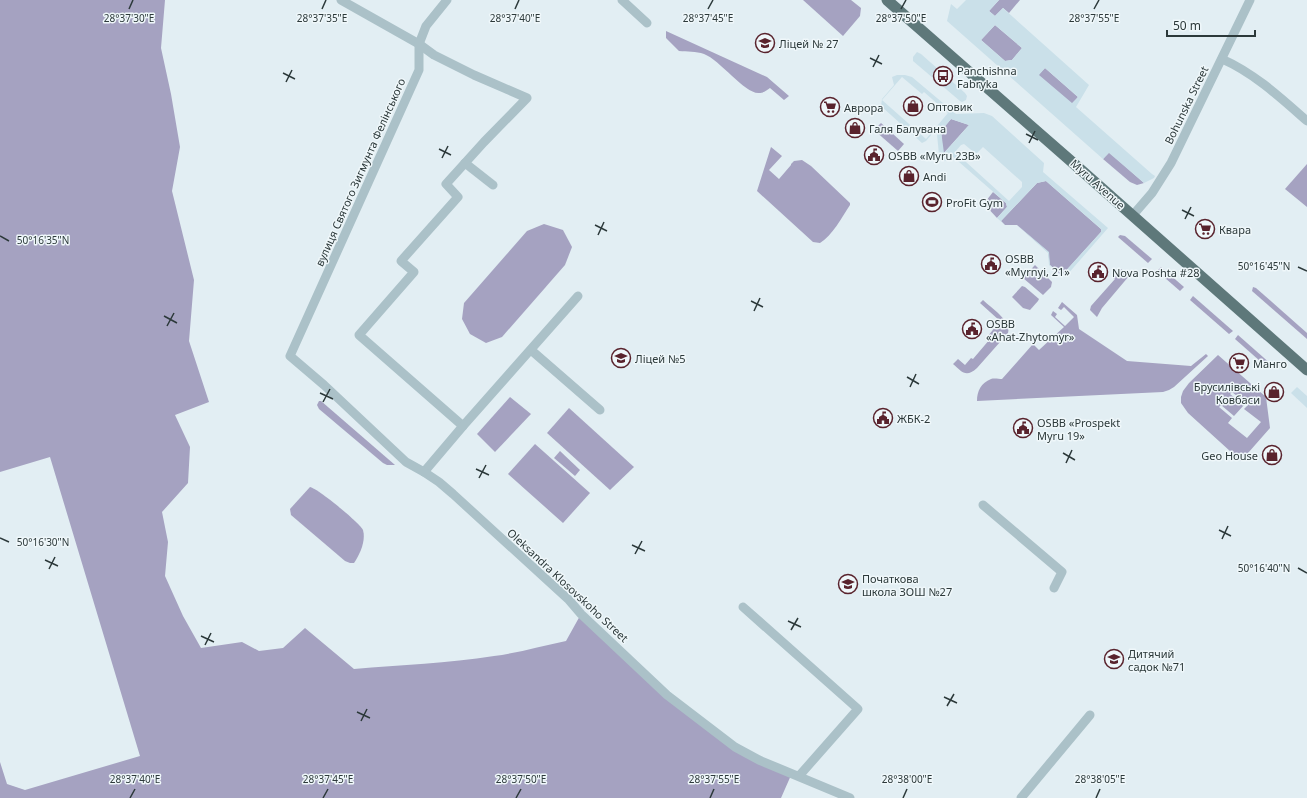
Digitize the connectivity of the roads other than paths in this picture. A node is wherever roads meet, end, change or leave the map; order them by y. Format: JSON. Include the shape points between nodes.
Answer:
{"nodes":[{"id":1,"x":341,"y":0,"type":"edge"},
{"id":2,"x":447,"y":0,"type":"edge"},
{"id":3,"x":622,"y":0,"type":"edge"},
{"id":4,"x":888,"y":0,"type":"edge"},
{"id":5,"x":1250,"y":0,"type":"edge"},
{"id":6,"x":647,"y":23,"type":"dead end"},
{"id":7,"x":419,"y":44,"type":"junction"},
{"id":8,"x":1222,"y":59,"type":"junction"},
{"id":9,"x":1307,"y":121,"type":"edge"},
{"id":10,"x":465,"y":163,"type":"junction"},
{"id":11,"x":493,"y":185,"type":"dead end"},
{"id":12,"x":1132,"y":215,"type":"junction"},
{"id":13,"x":578,"y":296,"type":"dead end"},
{"id":14,"x":530,"y":350,"type":"junction"},
{"id":15,"x":290,"y":356,"type":"joint"},
{"id":16,"x":1307,"y":370,"type":"edge"},
{"id":17,"x":600,"y":410,"type":"dead end"},
{"id":18,"x":464,"y":426,"type":"junction"},
{"id":19,"x":424,"y":472,"type":"junction"},
{"id":20,"x":983,"y":505,"type":"dead end"},
{"id":21,"x":1054,"y":588,"type":"dead end"},
{"id":22,"x":743,"y":607,"type":"dead end"},
{"id":23,"x":1090,"y":716,"type":"dead end"},
{"id":24,"x":799,"y":776,"type":"junction"},
{"id":25,"x":850,"y":798,"type":"edge"},
{"id":26,"x":1021,"y":798,"type":"edge"}],
"edges":[{"from":1,"to":7,"type":"street"},
{"from":2,"to":7,"type":"street","name":"вулиця Святого Зигмунта Фелінського","via":[[426,26]]},
{"from":3,"to":6,"type":"street"},
{"from":4,"to":12,"type":"main road","name":"Myru Avenue"},
{"from":5,"to":8,"type":"street","name":"Bohunska Street"},
{"from":7,"to":10,"type":"street","via":[[434,55],[527,98]]},
{"from":7,"to":15,"type":"street","name":"вулиця Святого Зигмунта Фелінського","via":[[420,70]]},
{"from":8,"to":9,"type":"street","via":[[1256,79]]},
{"from":8,"to":12,"type":"street","name":"Bohunska Street","via":[[1171,163],[1152,193]]},
{"from":10,"to":11,"type":"street"},
{"from":10,"to":18,"type":"street","via":[[446,184],[458,197],[401,261],[414,272],[359,335]]},
{"from":12,"to":16,"type":"main road","name":"Myru Avenue"},
{"from":13,"to":14,"type":"street"},
{"from":14,"to":17,"type":"street"},
{"from":14,"to":18,"type":"street"},
{"from":15,"to":19,"type":"street","name":"Oleksandra Klosovskoho Street","via":[[406,462]]},
{"from":18,"to":19,"type":"street"},
{"from":19,"to":24,"type":"street","name":"Oleksandra Klosovskoho Street","via":[[453,494],[569,600],[667,695],[735,747]]},
{"from":20,"to":21,"type":"street","via":[[1062,572]]},
{"from":22,"to":24,"type":"street","via":[[858,708]]},
{"from":23,"to":26,"type":"street"},
{"from":24,"to":25,"type":"street","name":"Oleksandra Klosovskoho Street"}]}
